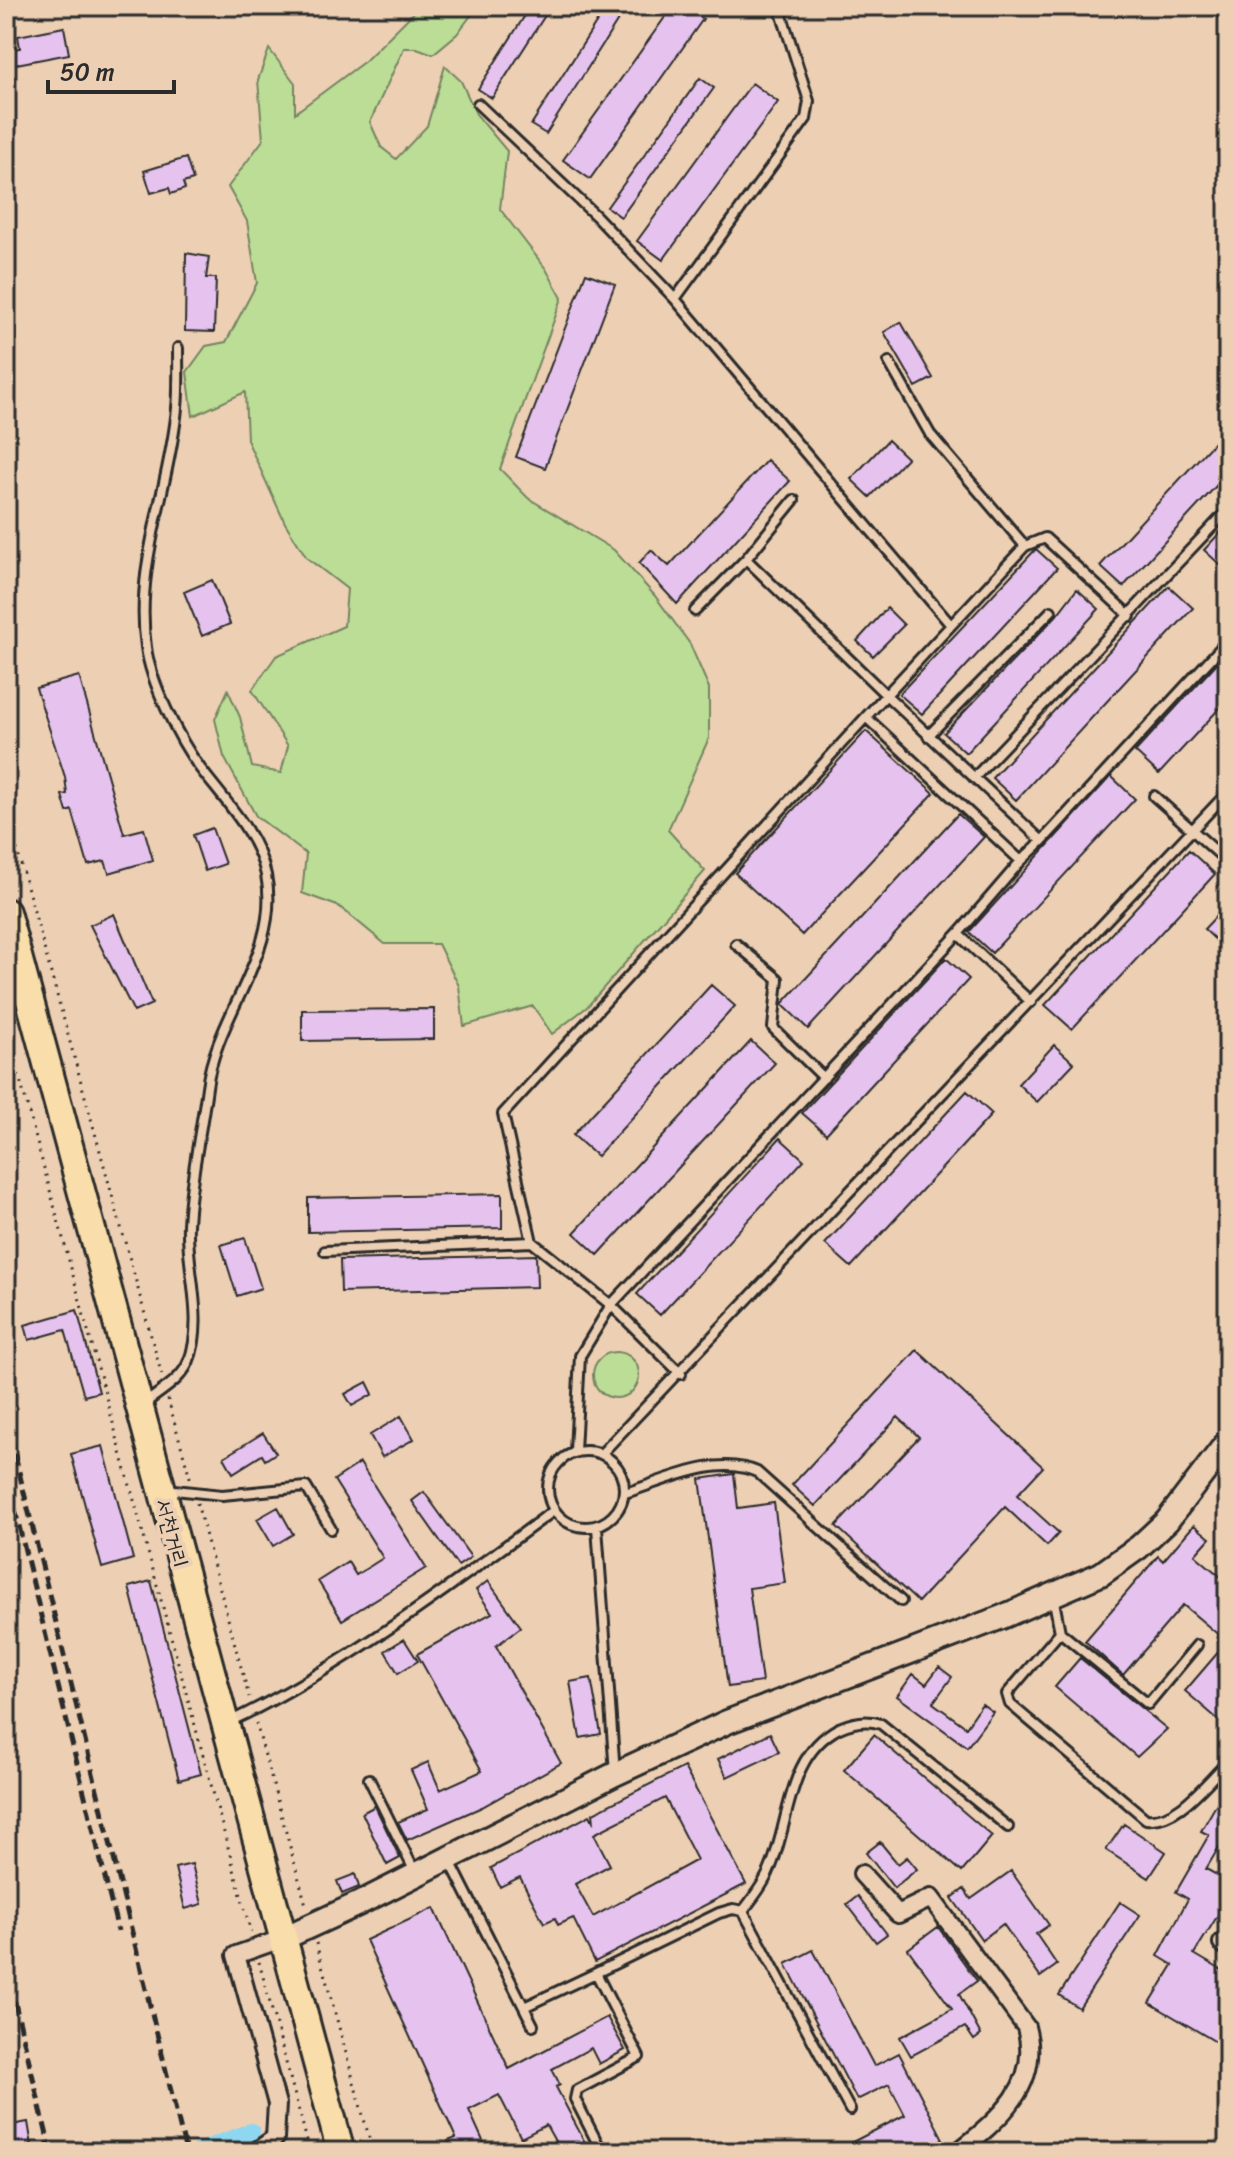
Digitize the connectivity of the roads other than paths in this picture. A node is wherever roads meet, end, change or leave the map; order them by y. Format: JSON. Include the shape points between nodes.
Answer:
{"nodes":[{"id":1,"x":779,"y":6,"type":"edge"},
{"id":2,"x":478,"y":104,"type":"dead end"},
{"id":3,"x":675,"y":299,"type":"junction"},
{"id":4,"x":178,"y":348,"type":"dead end"},
{"id":5,"x":889,"y":362,"type":"dead end"},
{"id":6,"x":794,"y":500,"type":"dead end"},
{"id":7,"x":1228,"y":510,"type":"edge"},
{"id":8,"x":1025,"y":546,"type":"junction"},
{"id":9,"x":746,"y":559,"type":"junction"},
{"id":10,"x":695,"y":611,"type":"dead end"},
{"id":11,"x":1051,"y":611,"type":"dead end"},
{"id":12,"x":1130,"y":616,"type":"junction"},
{"id":13,"x":950,"y":624,"type":"junction"},
{"id":14,"x":1228,"y":640,"type":"edge"},
{"id":15,"x":886,"y":695,"type":"junction"},
{"id":16,"x":868,"y":719,"type":"junction"},
{"id":17,"x":928,"y":736,"type":"junction"},
{"id":18,"x":974,"y":778,"type":"junction"},
{"id":19,"x":1228,"y":792,"type":"edge"},
{"id":20,"x":1154,"y":796,"type":"dead end"},
{"id":21,"x":1192,"y":831,"type":"junction"},
{"id":22,"x":1042,"y":841,"type":"junction"},
{"id":23,"x":1021,"y":861,"type":"junction"},
{"id":24,"x":1228,"y":862,"type":"edge"},
{"id":25,"x":6,"y":912,"type":"edge"},
{"id":26,"x":958,"y":934,"type":"junction"},
{"id":27,"x":736,"y":944,"type":"dead end"},
{"id":28,"x":1031,"y":1002,"type":"junction"},
{"id":29,"x":824,"y":1078,"type":"junction"},
{"id":30,"x":532,"y":1242,"type":"junction"},
{"id":31,"x":325,"y":1251,"type":"dead end"},
{"id":32,"x":611,"y":1305,"type":"junction"},
{"id":33,"x":681,"y":1374,"type":"junction"},
{"id":34,"x":140,"y":1407,"type":"junction"},
{"id":35,"x":1228,"y":1441,"type":"edge"},
{"id":36,"x":575,"y":1451,"type":"junction"},
{"id":37,"x":602,"y":1453,"type":"junction"},
{"id":38,"x":161,"y":1488,"type":"junction"},
{"id":39,"x":625,"y":1493,"type":"junction"},
{"id":40,"x":553,"y":1511,"type":"junction"},
{"id":41,"x":597,"y":1527,"type":"junction"},
{"id":42,"x":331,"y":1529,"type":"dead end"},
{"id":43,"x":1053,"y":1595,"type":"junction"},
{"id":44,"x":901,"y":1601,"type":"dead end"},
{"id":45,"x":1060,"y":1632,"type":"junction"},
{"id":46,"x":1197,"y":1645,"type":"dead end"},
{"id":47,"x":224,"y":1724,"type":"junction"},
{"id":48,"x":1228,"y":1762,"type":"edge"},
{"id":49,"x":615,"y":1774,"type":"junction"},
{"id":50,"x":369,"y":1779,"type":"dead end"},
{"id":51,"x":1008,"y":1827,"type":"dead end"},
{"id":52,"x":449,"y":1858,"type":"junction"},
{"id":53,"x":862,"y":1874,"type":"dead end"},
{"id":54,"x":416,"y":1875,"type":"junction"},
{"id":55,"x":743,"y":1911,"type":"junction"},
{"id":56,"x":284,"y":1938,"type":"junction"},
{"id":57,"x":596,"y":1973,"type":"junction"},
{"id":58,"x":524,"y":2007,"type":"junction"},
{"id":59,"x":533,"y":2025,"type":"dead end"},
{"id":60,"x":850,"y":2110,"type":"dead end"},
{"id":61,"x":255,"y":2152,"type":"edge"},
{"id":62,"x":341,"y":2152,"type":"edge"},
{"id":63,"x":602,"y":2152,"type":"edge"},
{"id":64,"x":958,"y":2152,"type":"edge"}],
"edges":[{"from":1,"to":3,"type":"lane","via":[[809,101],[806,119]]},
{"from":2,"to":3,"type":"lane"},
{"from":3,"to":13,"type":"lane"},
{"from":4,"to":34,"type":"lane","via":[[177,408],[153,521],[145,646],[184,740],[259,854],[269,907],[266,936],[220,1033],[208,1077],[188,1223],[195,1312],[192,1349],[181,1375]]},
{"from":5,"to":8,"type":"lane","via":[[930,434]]},
{"from":6,"to":9,"type":"lane"},
{"from":7,"to":12,"type":"lane"},
{"from":8,"to":12,"type":"lane","via":[[1045,538]]},
{"from":8,"to":13,"type":"lane"},
{"from":9,"to":10,"type":"lane"},
{"from":9,"to":15,"type":"lane"},
{"from":11,"to":17,"type":"lane"},
{"from":12,"to":18,"type":"lane"},
{"from":13,"to":15,"type":"lane"},
{"from":14,"to":22,"type":"lane"},
{"from":15,"to":16,"type":"lane"},
{"from":15,"to":17,"type":"lane"},
{"from":16,"to":23,"type":"lane"},
{"from":16,"to":30,"type":"lane","via":[[503,1114]]},
{"from":17,"to":18,"type":"lane"},
{"from":18,"to":22,"type":"lane"},
{"from":19,"to":21,"type":"lane"},
{"from":20,"to":21,"type":"lane"},
{"from":21,"to":24,"type":"lane"},
{"from":21,"to":28,"type":"lane"},
{"from":22,"to":23,"type":"lane"},
{"from":23,"to":26,"type":"lane"},
{"from":25,"to":34,"type":"main road","name":"서천거리"},
{"from":26,"to":28,"type":"lane"},
{"from":26,"to":29,"type":"lane"},
{"from":27,"to":29,"type":"lane","via":[[778,979],[773,1028]]},
{"from":28,"to":33,"type":"lane"},
{"from":29,"to":32,"type":"lane"},
{"from":30,"to":31,"type":"lane"},
{"from":30,"to":32,"type":"lane"},
{"from":32,"to":33,"type":"lane"},
{"from":32,"to":36,"type":"lane","via":[[580,1356]]},
{"from":33,"to":37,"type":"lane"},
{"from":34,"to":38,"type":"main road","name":"서천거리"},
{"from":35,"to":43,"type":"street","via":[[1167,1521],[1139,1547],[1101,1574]]},
{"from":36,"to":37,"type":"lane"},
{"from":36,"to":40,"type":"lane","via":[[554,1465],[546,1488]]},
{"from":37,"to":39,"type":"lane","via":[[619,1467]]},
{"from":38,"to":42,"type":"lane","via":[[222,1495],[306,1487]]},
{"from":38,"to":47,"type":"main road","name":"서천거리"},
{"from":39,"to":41,"type":"lane","via":[[617,1513]]},
{"from":39,"to":44,"type":"lane","via":[[717,1465],[740,1465],[757,1472]]},
{"from":40,"to":41,"type":"lane","via":[[572,1526]]},
{"from":40,"to":47,"type":"lane","via":[[328,1666]]},
{"from":41,"to":49,"type":"lane"},
{"from":43,"to":45,"type":"lane"},
{"from":43,"to":49,"type":"street","via":[[727,1722]]},
{"from":45,"to":46,"type":"lane","via":[[1148,1704]]},
{"from":45,"to":48,"type":"lane","via":[[1007,1694],[1010,1704],[1146,1819],[1160,1821],[1175,1812]]},
{"from":47,"to":56,"type":"main road","name":"서천거리"},
{"from":49,"to":52,"type":"street"},
{"from":50,"to":54,"type":"lane"},
{"from":51,"to":55,"type":"lane","via":[[881,1724],[850,1723],[807,1755],[770,1870]]},
{"from":52,"to":54,"type":"street"},
{"from":52,"to":58,"type":"lane"},
{"from":53,"to":64,"type":"street","via":[[898,1914],[931,1898],[1026,2027],[1031,2056],[1024,2083],[1003,2115]]},
{"from":54,"to":56,"type":"street"},
{"from":55,"to":57,"type":"lane","via":[[719,1913]]},
{"from":55,"to":60,"type":"lane"},
{"from":56,"to":61,"type":"street","via":[[236,1955],[277,2104],[275,2138]]},
{"from":56,"to":62,"type":"main road","name":"서천거리"},
{"from":57,"to":58,"type":"lane"},
{"from":57,"to":63,"type":"lane","via":[[639,2057],[577,2090],[575,2099]]},
{"from":58,"to":59,"type":"lane"}]}
